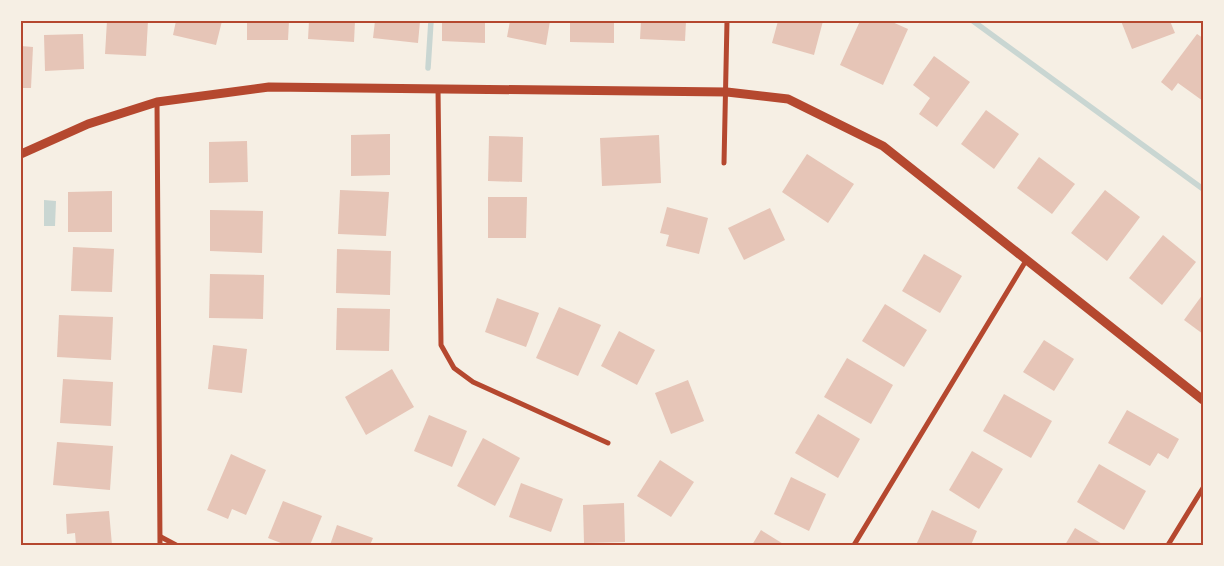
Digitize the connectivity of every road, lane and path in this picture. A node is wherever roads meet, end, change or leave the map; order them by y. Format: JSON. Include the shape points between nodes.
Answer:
{"nodes":[{"id":1,"x":727,"y":21,"type":"edge"},
{"id":2,"x":438,"y":88,"type":"junction"},
{"id":3,"x":727,"y":92,"type":"junction"},
{"id":4,"x":157,"y":102,"type":"junction"},
{"id":5,"x":21,"y":154,"type":"edge"},
{"id":6,"x":724,"y":164,"type":"dead end"},
{"id":7,"x":1028,"y":259,"type":"junction"},
{"id":8,"x":1203,"y":400,"type":"edge"},
{"id":9,"x":608,"y":443,"type":"dead end"},
{"id":10,"x":1203,"y":488,"type":"edge"},
{"id":11,"x":161,"y":537,"type":"junction"},
{"id":12,"x":160,"y":545,"type":"edge"},
{"id":13,"x":176,"y":545,"type":"edge"},
{"id":14,"x":854,"y":545,"type":"edge"},
{"id":15,"x":1168,"y":545,"type":"edge"}],
"edges":[{"from":1,"to":3,"type":"street"},
{"from":2,"to":3,"type":"street"},
{"from":2,"to":4,"type":"street","via":[[270,87]]},
{"from":2,"to":9,"type":"street","via":[[441,345],[454,368],[473,382]]},
{"from":3,"to":6,"type":"street"},
{"from":3,"to":7,"type":"street","via":[[788,99],[883,146]]},
{"from":4,"to":5,"type":"street","via":[[88,124]]},
{"from":4,"to":11,"type":"street"},
{"from":7,"to":8,"type":"street"},
{"from":7,"to":14,"type":"street"},
{"from":10,"to":15,"type":"street"},
{"from":11,"to":12,"type":"street"},
{"from":11,"to":13,"type":"street"}]}
